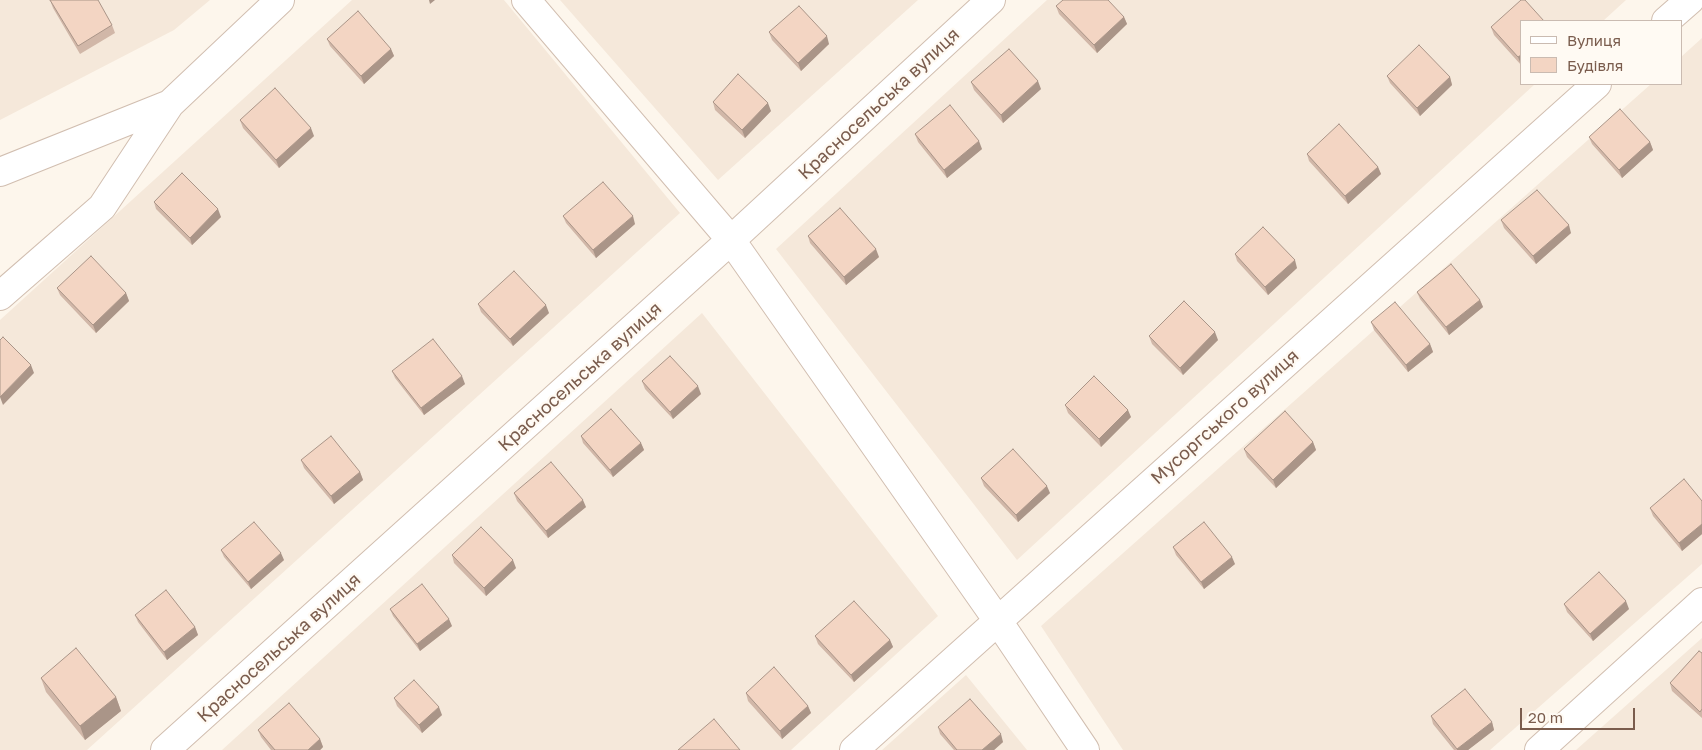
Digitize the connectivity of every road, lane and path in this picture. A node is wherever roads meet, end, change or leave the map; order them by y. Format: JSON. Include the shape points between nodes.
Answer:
{"nodes":[{"id":1,"x":280,"y":0,"type":"edge"},
{"id":2,"x":526,"y":0,"type":"edge"},
{"id":3,"x":991,"y":0,"type":"edge"},
{"id":4,"x":1690,"y":0,"type":"edge"},
{"id":5,"x":1667,"y":20,"type":"edge"},
{"id":6,"x":1596,"y":85,"type":"edge"},
{"id":7,"x":170,"y":104,"type":"junction"},
{"id":8,"x":0,"y":172,"type":"edge"},
{"id":9,"x":731,"y":240,"type":"junction"},
{"id":10,"x":0,"y":296,"type":"edge"},
{"id":11,"x":1702,"y":602,"type":"edge"},
{"id":12,"x":998,"y":621,"type":"junction"},
{"id":13,"x":165,"y":750,"type":"edge"},
{"id":14,"x":854,"y":750,"type":"edge"},
{"id":15,"x":1085,"y":750,"type":"edge"},
{"id":16,"x":1539,"y":750,"type":"edge"}],
"edges":[{"from":1,"to":7,"type":"street"},
{"from":2,"to":9,"type":"street"},
{"from":3,"to":9,"type":"street","name":"Красносельська вулиця"},
{"from":4,"to":5,"type":"street"},
{"from":6,"to":12,"type":"street","name":"Мусоргського вулиця"},
{"from":7,"to":8,"type":"street"},
{"from":7,"to":10,"type":"street","via":[[102,207]]},
{"from":9,"to":12,"type":"street"},
{"from":9,"to":13,"type":"street","name":"Красносельська вулиця"},
{"from":11,"to":16,"type":"street"},
{"from":12,"to":14,"type":"street","name":"Мусоргського вулиця"},
{"from":12,"to":15,"type":"street"}]}
